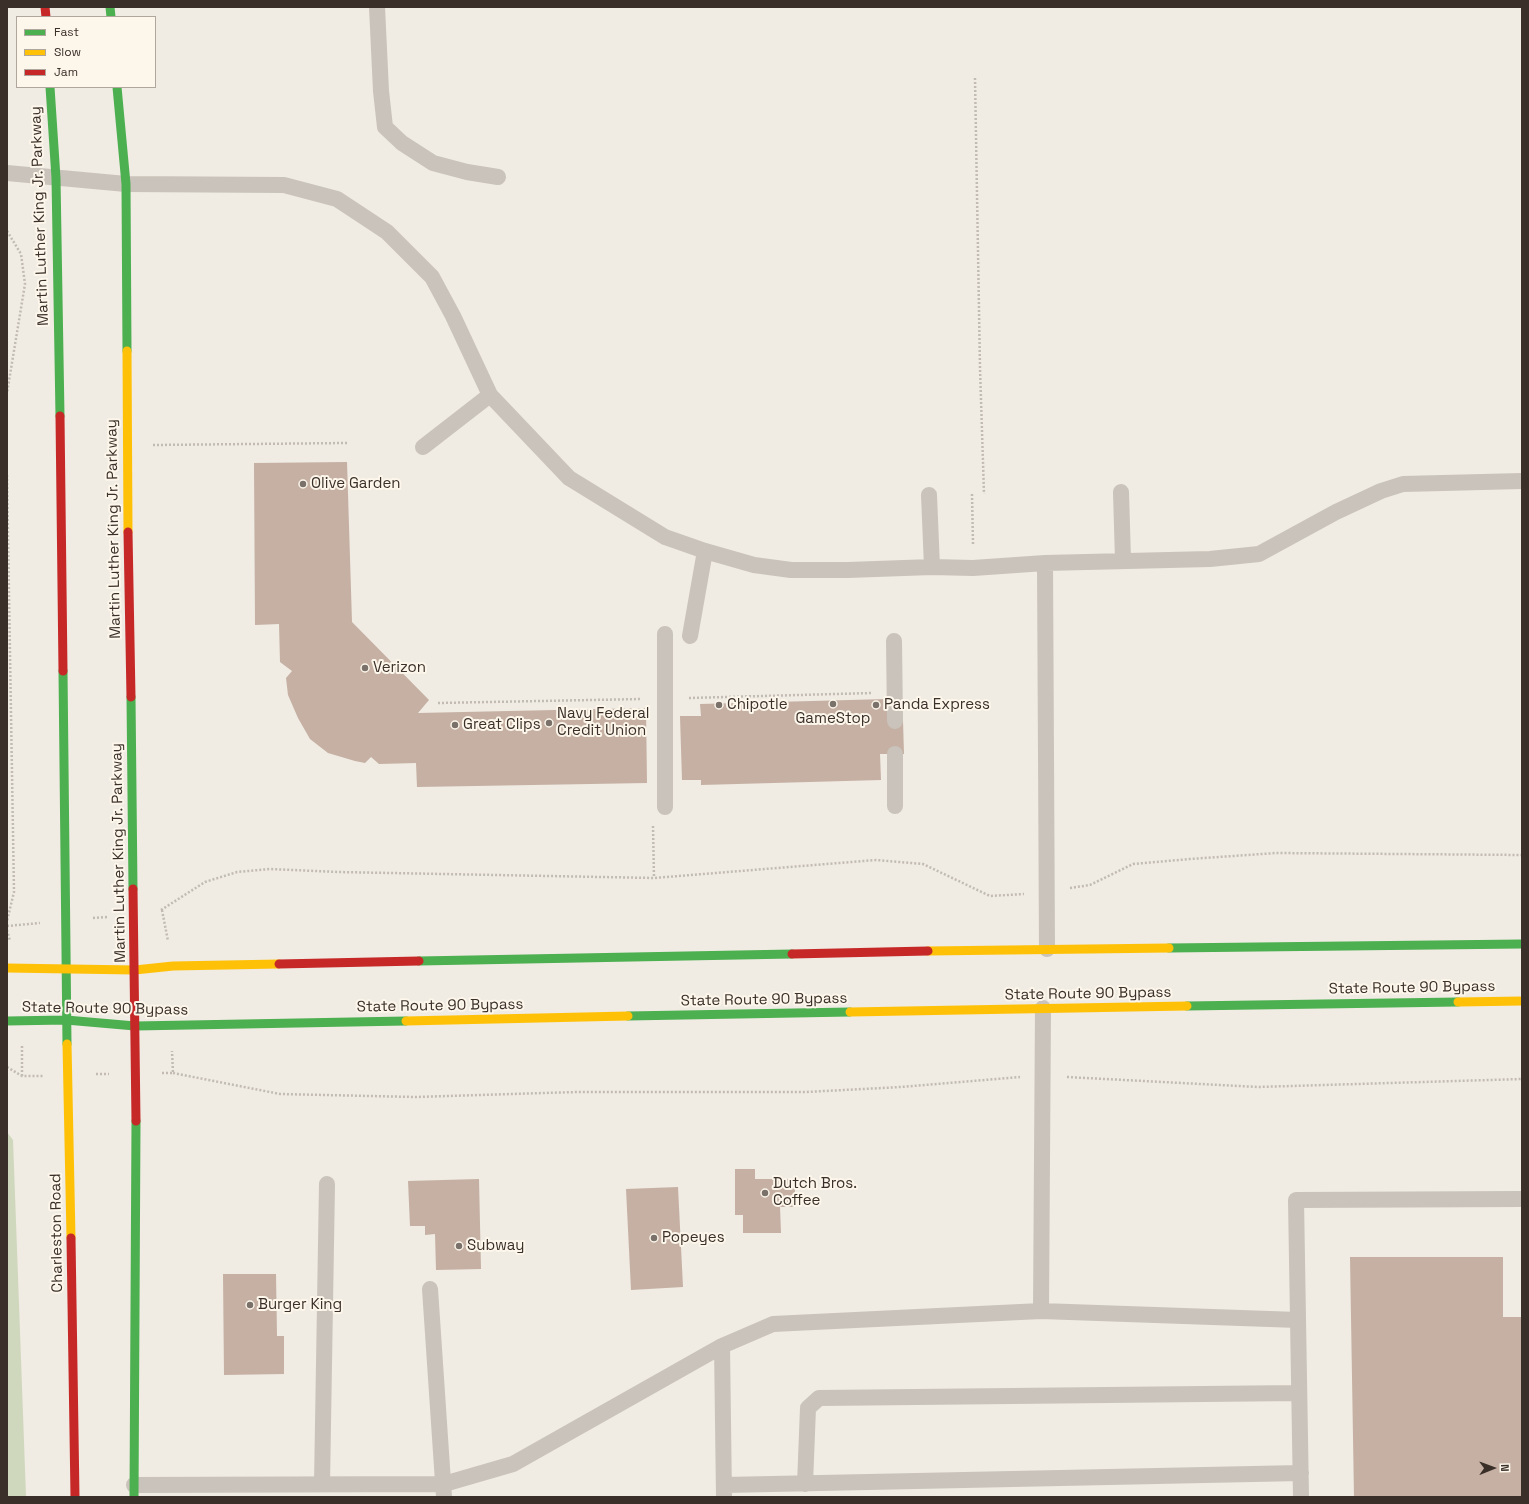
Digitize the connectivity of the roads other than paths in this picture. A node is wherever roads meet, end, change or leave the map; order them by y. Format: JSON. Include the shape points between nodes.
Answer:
{"nodes":[{"id":1,"x":377,"y":7,"type":"edge"},
{"id":2,"x":50,"y":88,"type":"edge"},
{"id":3,"x":117,"y":88,"type":"edge"},
{"id":4,"x":7,"y":174,"type":"edge"},
{"id":5,"x":498,"y":177,"type":"dead end"},
{"id":6,"x":56,"y":178,"type":"junction"},
{"id":7,"x":126,"y":184,"type":"junction"},
{"id":8,"x":490,"y":395,"type":"junction"},
{"id":9,"x":423,"y":447,"type":"dead end"},
{"id":10,"x":1522,"y":481,"type":"edge"},
{"id":11,"x":1121,"y":492,"type":"dead end"},
{"id":12,"x":928,"y":495,"type":"dead end"},
{"id":13,"x":705,"y":551,"type":"junction"},
{"id":14,"x":1123,"y":560,"type":"junction"},
{"id":15,"x":1045,"y":562,"type":"junction"},
{"id":16,"x":932,"y":568,"type":"junction"},
{"id":17,"x":665,"y":634,"type":"dead end"},
{"id":18,"x":690,"y":636,"type":"dead end"},
{"id":19,"x":894,"y":641,"type":"dead end"},
{"id":20,"x":894,"y":721,"type":"dead end"},
{"id":21,"x":895,"y":754,"type":"dead end"},
{"id":22,"x":895,"y":806,"type":"dead end"},
{"id":23,"x":665,"y":807,"type":"dead end"},
{"id":24,"x":1522,"y":944,"type":"edge"},
{"id":25,"x":1047,"y":949,"type":"junction"},
{"id":26,"x":7,"y":968,"type":"edge"},
{"id":27,"x":66,"y":969,"type":"junction"},
{"id":28,"x":135,"y":970,"type":"junction"},
{"id":29,"x":1522,"y":1001,"type":"edge"},
{"id":30,"x":1043,"y":1008,"type":"junction"},
{"id":31,"x":66,"y":1020,"type":"junction"},
{"id":32,"x":7,"y":1021,"type":"edge"},
{"id":33,"x":135,"y":1026,"type":"junction"},
{"id":34,"x":327,"y":1184,"type":"dead end"},
{"id":35,"x":1522,"y":1199,"type":"edge"},
{"id":36,"x":430,"y":1289,"type":"dead end"},
{"id":37,"x":1041,"y":1311,"type":"junction"},
{"id":38,"x":1298,"y":1320,"type":"junction"},
{"id":39,"x":722,"y":1346,"type":"junction"},
{"id":40,"x":1299,"y":1393,"type":"junction"},
{"id":41,"x":1301,"y":1473,"type":"junction"},
{"id":42,"x":322,"y":1484,"type":"junction"},
{"id":43,"x":805,"y":1484,"type":"junction"},
{"id":44,"x":134,"y":1491,"type":"edge"},
{"id":45,"x":444,"y":1491,"type":"edge"},
{"id":46,"x":724,"y":1491,"type":"edge"},
{"id":47,"x":75,"y":1497,"type":"edge"},
{"id":48,"x":1301,"y":1497,"type":"edge"}],
"edges":[{"from":1,"to":5,"type":"lane","via":[[385,127],[402,143],[433,163]]},
{"from":2,"to":6,"type":"main road","name":"Martin Luther King Jr. Parkway"},
{"from":3,"to":7,"type":"main road","name":"Martin Luther King Jr. Parkway"},
{"from":4,"to":6,"type":"lane"},
{"from":6,"to":7,"type":"lane"},
{"from":6,"to":27,"type":"main road","name":"Martin Luther King Jr. Parkway"},
{"from":7,"to":8,"type":"lane","via":[[284,185],[337,199],[387,232],[432,277]]},
{"from":7,"to":28,"type":"main road","name":"Martin Luther King Jr. Parkway"},
{"from":8,"to":9,"type":"lane"},
{"from":8,"to":13,"type":"lane","via":[[569,478],[665,537]]},
{"from":10,"to":14,"type":"lane","via":[[1403,484],[1381,491],[1336,512],[1259,554],[1210,559]]},
{"from":11,"to":14,"type":"lane"},
{"from":12,"to":16,"type":"lane"},
{"from":13,"to":16,"type":"lane","via":[[754,565],[790,570]]},
{"from":13,"to":18,"type":"lane"},
{"from":14,"to":15,"type":"lane"},
{"from":15,"to":16,"type":"lane","via":[[973,568]]},
{"from":15,"to":25,"type":"lane"},
{"from":17,"to":23,"type":"lane"},
{"from":19,"to":20,"type":"lane"},
{"from":21,"to":22,"type":"lane"},
{"from":24,"to":25,"type":"main road"},
{"from":25,"to":28,"type":"main road","via":[[173,966]]},
{"from":26,"to":27,"type":"main road"},
{"from":27,"to":28,"type":"main road"},
{"from":27,"to":31,"type":"main road","name":"Charleston Road"},
{"from":28,"to":33,"type":"main road"},
{"from":29,"to":30,"type":"main road","name":"State Route 90 Bypass"},
{"from":30,"to":33,"type":"main road","name":"State Route 90 Bypass"},
{"from":30,"to":37,"type":"lane"},
{"from":31,"to":32,"type":"main road","name":"State Route 90 Bypass"},
{"from":31,"to":33,"type":"main road","name":"State Route 90 Bypass"},
{"from":31,"to":47,"type":"main road","name":"Charleston Road"},
{"from":33,"to":44,"type":"main road"},
{"from":34,"to":42,"type":"lane"},
{"from":35,"to":38,"type":"lane","via":[[1296,1200]]},
{"from":36,"to":45,"type":"lane"},
{"from":37,"to":38,"type":"lane"},
{"from":37,"to":39,"type":"lane","via":[[773,1324]]},
{"from":38,"to":40,"type":"lane"},
{"from":39,"to":45,"type":"lane","via":[[513,1464]]},
{"from":39,"to":46,"type":"lane"},
{"from":40,"to":41,"type":"lane"},
{"from":40,"to":43,"type":"lane","via":[[820,1398],[808,1408]]},
{"from":41,"to":43,"type":"lane"},
{"from":41,"to":48,"type":"lane"},
{"from":42,"to":44,"type":"lane"},
{"from":42,"to":45,"type":"lane"},
{"from":43,"to":46,"type":"lane"}]}
